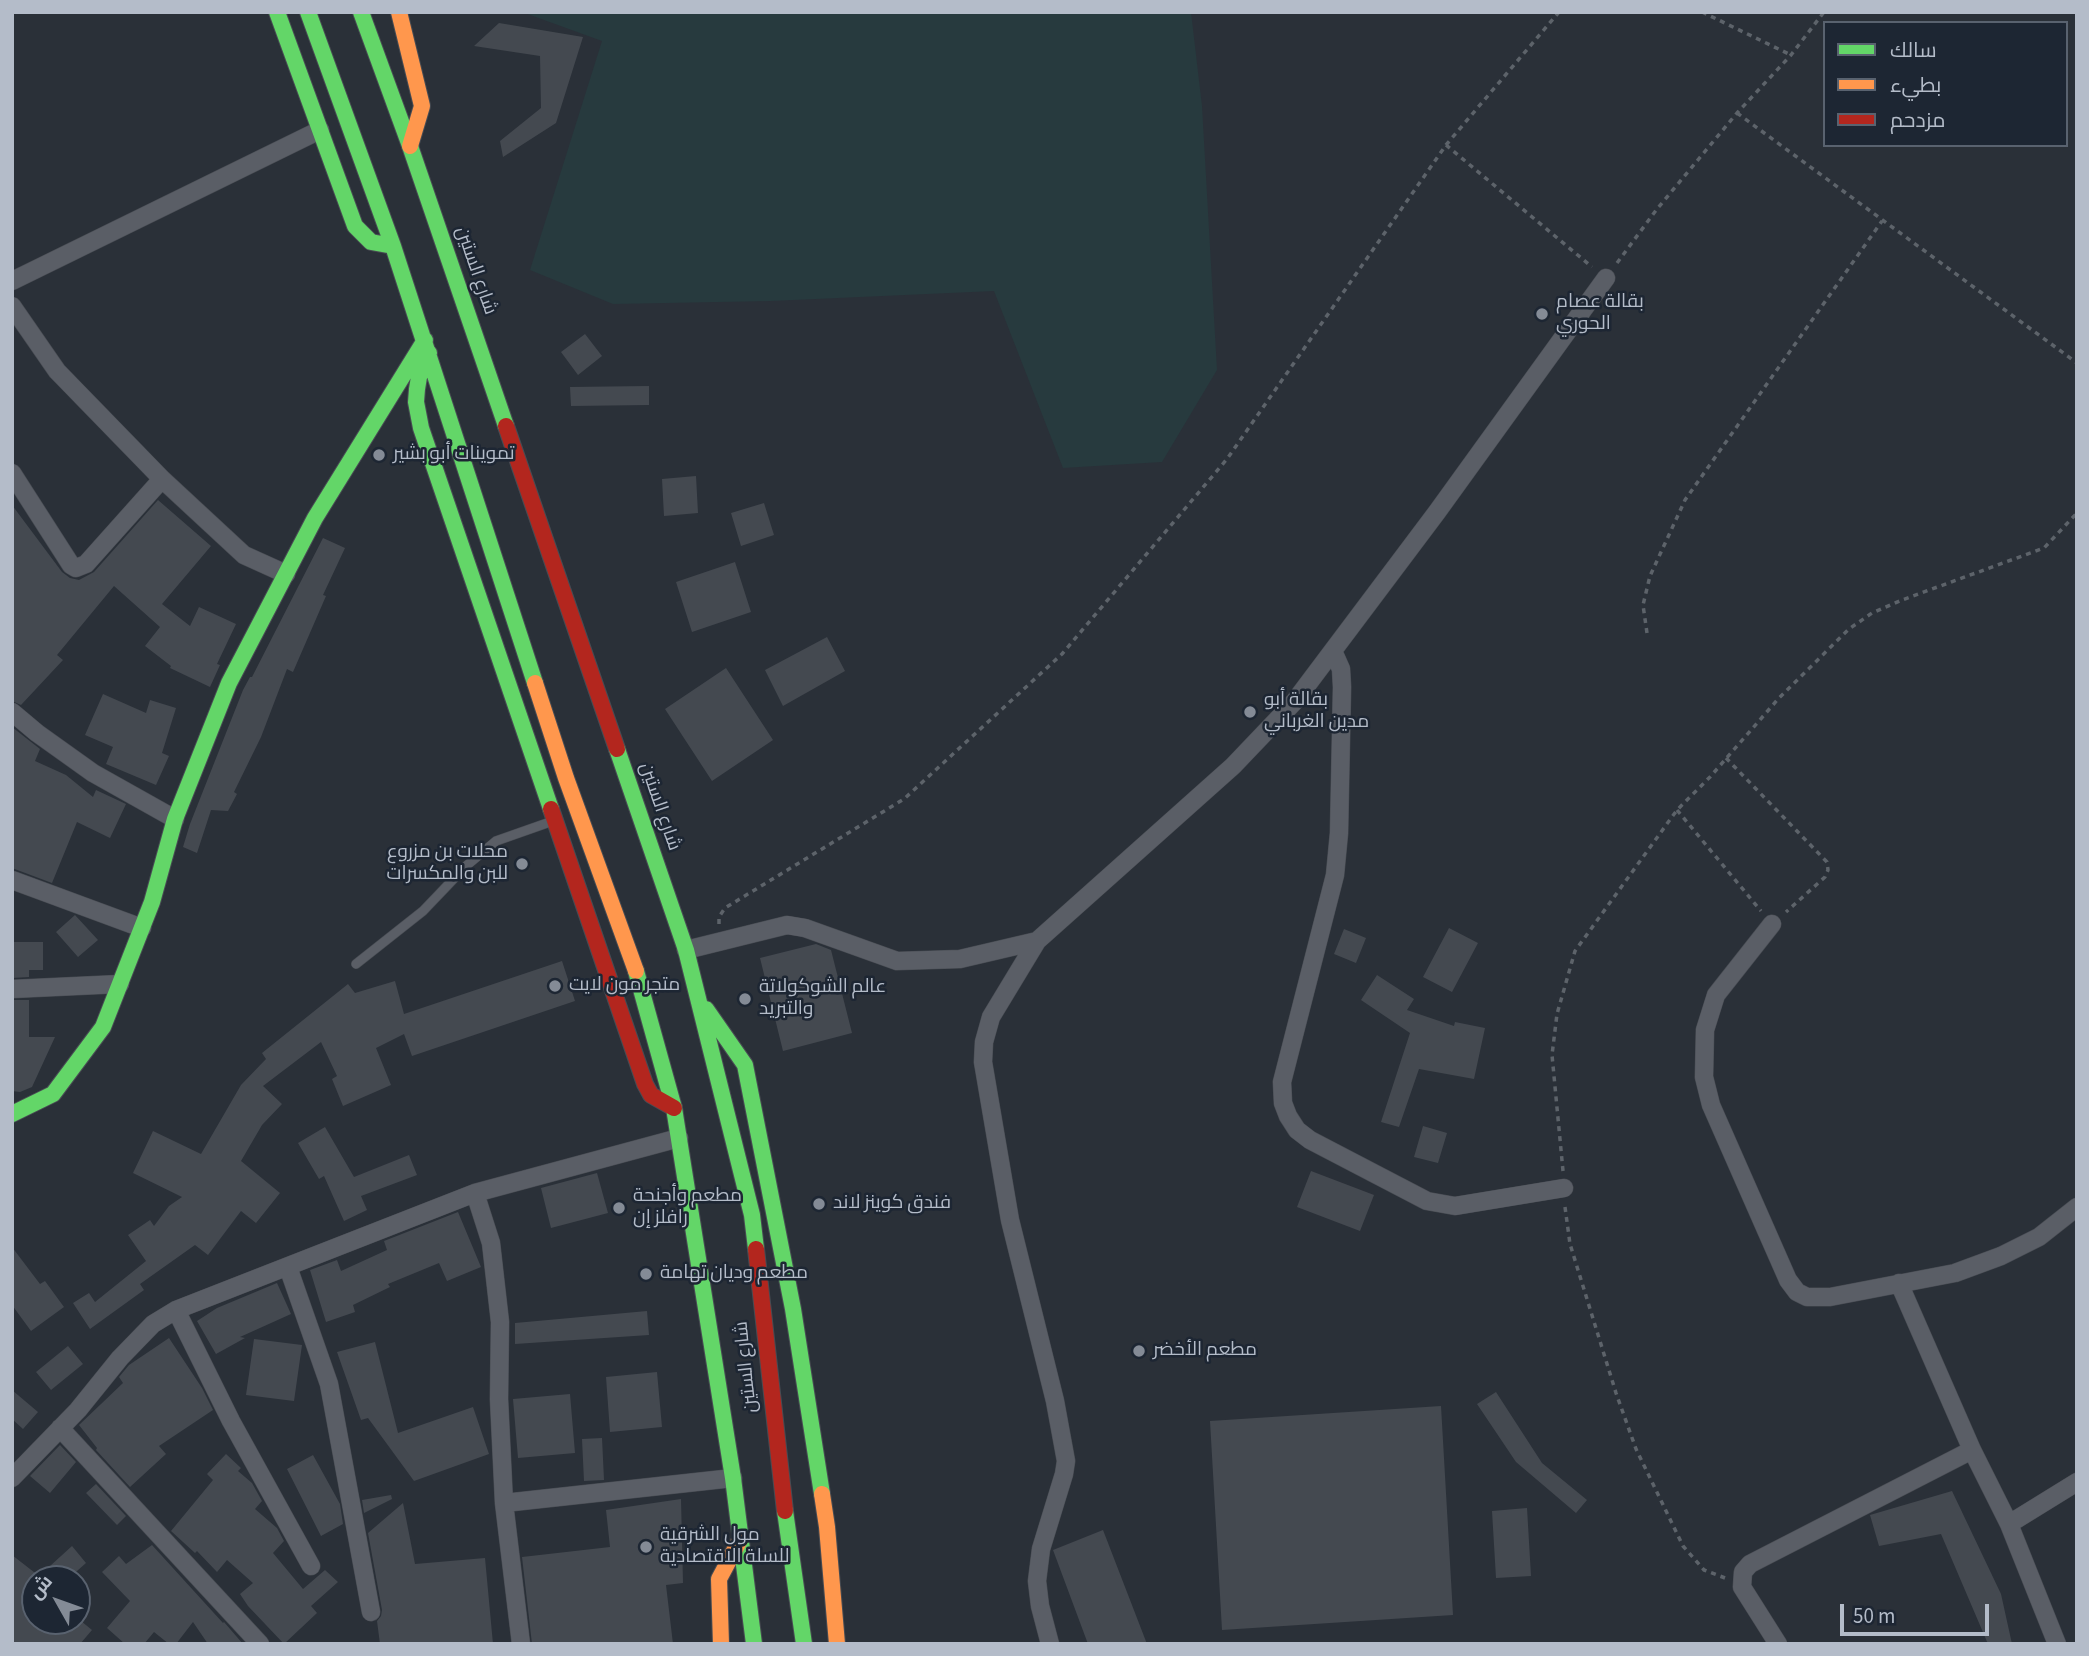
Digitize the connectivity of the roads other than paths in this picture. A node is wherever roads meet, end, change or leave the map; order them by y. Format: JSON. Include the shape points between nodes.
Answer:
{"nodes":[{"id":1,"x":277,"y":12,"type":"edge"},
{"id":2,"x":308,"y":12,"type":"edge"},
{"id":3,"x":360,"y":12,"type":"edge"},
{"id":4,"x":399,"y":12,"type":"edge"},
{"id":5,"x":332,"y":78,"type":"junction"},
{"id":6,"x":305,"y":89,"type":"junction"},
{"id":7,"x":320,"y":130,"type":"junction"},
{"id":8,"x":410,"y":146,"type":"junction"},
{"id":9,"x":393,"y":246,"type":"junction"},
{"id":10,"x":1605,"y":278,"type":"road end"},
{"id":11,"x":12,"y":281,"type":"edge"},
{"id":12,"x":12,"y":306,"type":"edge"},
{"id":13,"x":427,"y":347,"type":"junction"},
{"id":14,"x":12,"y":473,"type":"edge"},
{"id":15,"x":162,"y":479,"type":"junction"},
{"id":16,"x":286,"y":574,"type":"junction"},
{"id":17,"x":1333,"y":651,"type":"junction"},
{"id":18,"x":12,"y":712,"type":"edge"},
{"id":19,"x":566,"y":778,"type":"junction"},
{"id":20,"x":543,"y":785,"type":"junction"},
{"id":21,"x":175,"y":819,"type":"junction"},
{"id":22,"x":555,"y":820,"type":"junction"},
{"id":23,"x":12,"y":880,"type":"edge"},
{"id":24,"x":1772,"y":924,"type":"road end"},
{"id":25,"x":142,"y":928,"type":"junction"},
{"id":26,"x":1037,"y":941,"type":"junction"},
{"id":27,"x":686,"y":950,"type":"junction"},
{"id":28,"x":356,"y":964,"type":"dead end"},
{"id":29,"x":120,"y":984,"type":"junction"},
{"id":30,"x":12,"y":989,"type":"edge"},
{"id":31,"x":700,"y":1001,"type":"junction"},
{"id":32,"x":674,"y":1108,"type":"junction"},
{"id":33,"x":12,"y":1114,"type":"edge"},
{"id":34,"x":679,"y":1138,"type":"junction"},
{"id":35,"x":1564,"y":1188,"type":"dead end"},
{"id":36,"x":475,"y":1193,"type":"junction"},
{"id":37,"x":2077,"y":1207,"type":"edge"},
{"id":38,"x":288,"y":1267,"type":"junction"},
{"id":39,"x":1899,"y":1283,"type":"junction"},
{"id":40,"x":176,"y":1310,"type":"junction"},
{"id":41,"x":60,"y":1427,"type":"junction"},
{"id":42,"x":1972,"y":1450,"type":"junction"},
{"id":43,"x":12,"y":1478,"type":"edge"},
{"id":44,"x":733,"y":1478,"type":"junction"},
{"id":45,"x":2077,"y":1482,"type":"edge"},
{"id":46,"x":504,"y":1503,"type":"junction"},
{"id":47,"x":2009,"y":1524,"type":"junction"},
{"id":48,"x":741,"y":1538,"type":"junction"},
{"id":49,"x":311,"y":1566,"type":"dead end"},
{"id":50,"x":371,"y":1612,"type":"dead end"},
{"id":51,"x":260,"y":1644,"type":"edge"},
{"id":52,"x":521,"y":1644,"type":"edge"},
{"id":53,"x":722,"y":1644,"type":"edge"},
{"id":54,"x":754,"y":1644,"type":"edge"},
{"id":55,"x":804,"y":1644,"type":"edge"},
{"id":56,"x":837,"y":1644,"type":"edge"},
{"id":57,"x":1050,"y":1644,"type":"edge"},
{"id":58,"x":1779,"y":1644,"type":"edge"},
{"id":59,"x":2057,"y":1644,"type":"edge"}],
"edges":[{"from":1,"to":6,"type":"main road"},
{"from":2,"to":5,"type":"main road","name":"شارع الستين"},
{"from":3,"to":8,"type":"main road","name":"شارع الستين"},
{"from":4,"to":8,"type":"main road","via":[[422,106]]},
{"from":5,"to":6,"type":"main road"},
{"from":5,"to":9,"type":"main road","name":"شارع الستين"},
{"from":6,"to":7,"type":"main road"},
{"from":7,"to":9,"type":"main road","via":[[355,226],[371,242]]},
{"from":7,"to":11,"type":"street"},
{"from":8,"to":27,"type":"main road","name":"شارع الستين"},
{"from":9,"to":13,"type":"main road","name":"شارع الستين"},
{"from":10,"to":17,"type":"street"},
{"from":12,"to":15,"type":"street","via":[[57,371]]},
{"from":13,"to":16,"type":"main road","via":[[315,518]]},
{"from":13,"to":19,"type":"main road","name":"شارع الستين"},
{"from":13,"to":20,"type":"main road","via":[[416,402],[421,428]]},
{"from":14,"to":15,"type":"street","via":[[76,568],[86,564]]},
{"from":15,"to":16,"type":"street","via":[[244,555]]},
{"from":16,"to":21,"type":"main road","via":[[229,683]]},
{"from":17,"to":26,"type":"street","via":[[1295,701],[1233,766]]},
{"from":17,"to":35,"type":"street","via":[[1342,687],[1335,875],[1282,1082],[1288,1116],[1310,1140],[1427,1200],[1455,1206]]},
{"from":18,"to":21,"type":"street","via":[[93,773]]},
{"from":19,"to":20,"type":"main road"},
{"from":19,"to":32,"type":"main road","name":"شارع الستين","via":[[641,985]]},
{"from":20,"to":22,"type":"main road"},
{"from":21,"to":25,"type":"main road"},
{"from":22,"to":28,"type":"lane","via":[[496,841],[423,911]]},
{"from":22,"to":32,"type":"main road","via":[[645,1084],[651,1095]]},
{"from":23,"to":25,"type":"street"},
{"from":24,"to":39,"type":"street","via":[[1716,995],[1705,1030],[1703,1058],[1711,1105],[1797,1292],[1830,1297]]},
{"from":25,"to":29,"type":"main road"},
{"from":26,"to":27,"type":"street","via":[[960,959],[897,961],[787,925]]},
{"from":26,"to":57,"type":"street","via":[[991,1017],[983,1062],[1010,1220],[1066,1461],[1041,1549],[1037,1581]]},
{"from":27,"to":31,"type":"main road","name":"شارع الستين"},
{"from":29,"to":30,"type":"street"},
{"from":29,"to":33,"type":"main road","via":[[103,1027],[53,1094]]},
{"from":31,"to":55,"type":"main road","name":"شارع الستين","via":[[752,1215],[776,1444]]},
{"from":31,"to":56,"type":"main road","via":[[745,1065],[793,1310],[827,1527]]},
{"from":32,"to":34,"type":"main road","name":"شارع الستين"},
{"from":34,"to":36,"type":"street"},
{"from":34,"to":44,"type":"main road","name":"شارع الستين"},
{"from":36,"to":38,"type":"street"},
{"from":36,"to":46,"type":"street","via":[[491,1243],[500,1322]]},
{"from":37,"to":39,"type":"street","via":[[2039,1237],[2001,1256],[1955,1273]]},
{"from":38,"to":40,"type":"street"},
{"from":38,"to":50,"type":"street","via":[[329,1384]]},
{"from":39,"to":42,"type":"street"},
{"from":40,"to":41,"type":"street","via":[[153,1324]]},
{"from":40,"to":49,"type":"street"},
{"from":41,"to":43,"type":"street"},
{"from":41,"to":51,"type":"street"},
{"from":42,"to":47,"type":"street"},
{"from":42,"to":58,"type":"street","via":[[1750,1564],[1743,1572],[1742,1587]]},
{"from":44,"to":46,"type":"street"},
{"from":44,"to":48,"type":"main road","name":"شارع الستين"},
{"from":45,"to":47,"type":"street"},
{"from":46,"to":52,"type":"street"},
{"from":47,"to":59,"type":"street"},
{"from":48,"to":53,"type":"main road","via":[[719,1579]]},
{"from":48,"to":54,"type":"main road","name":"شارع الستين"}]}
